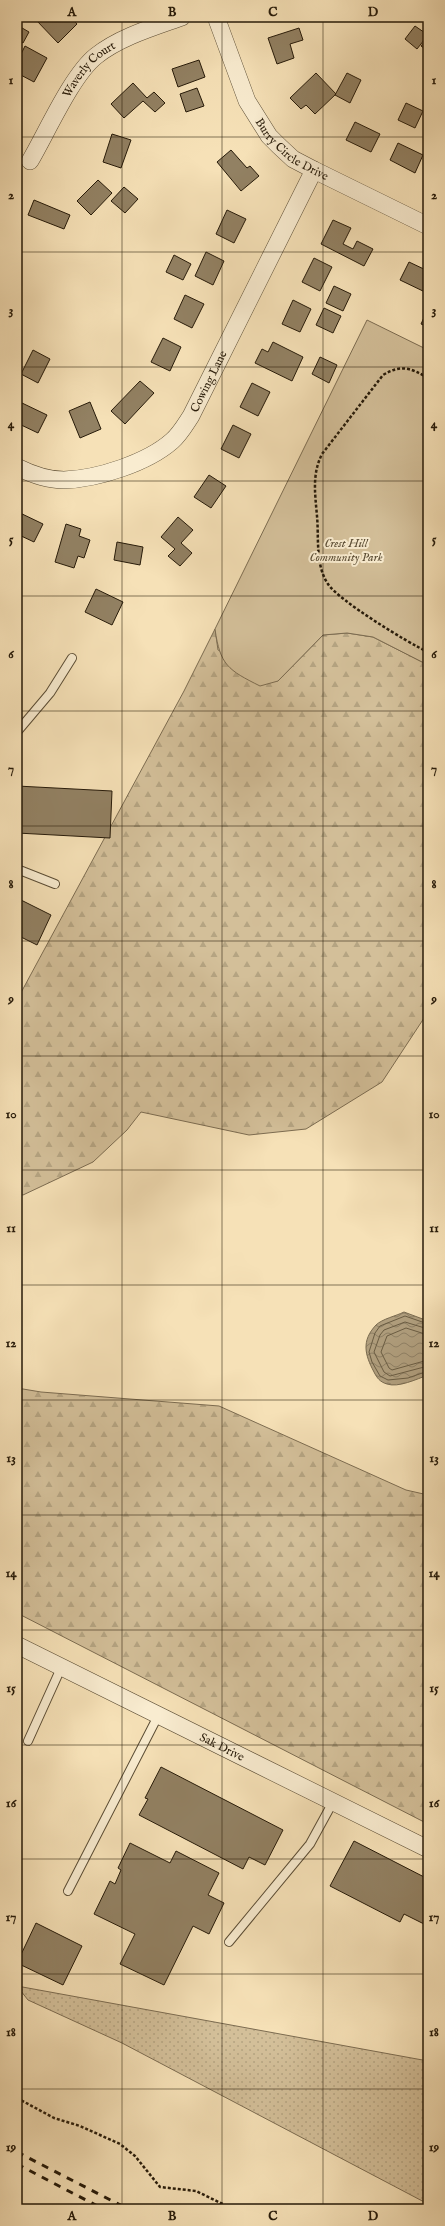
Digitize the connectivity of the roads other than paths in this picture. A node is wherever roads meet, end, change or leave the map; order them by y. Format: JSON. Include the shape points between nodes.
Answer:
{"nodes":[{"id":1,"x":182,"y":17,"type":"edge"},
{"id":2,"x":216,"y":17,"type":"edge"},
{"id":3,"x":30,"y":161,"type":"dead end"},
{"id":4,"x":314,"y":170,"type":"junction"},
{"id":5,"x":428,"y":226,"type":"edge"},
{"id":6,"x":17,"y":467,"type":"edge"},
{"id":7,"x":72,"y":658,"type":"dead end"},
{"id":8,"x":17,"y":732,"type":"edge"},
{"id":9,"x":17,"y":869,"type":"edge"},
{"id":10,"x":55,"y":884,"type":"dead end"},
{"id":11,"x":17,"y":1645,"type":"edge"},
{"id":12,"x":61,"y":1668,"type":"junction"},
{"id":13,"x":158,"y":1716,"type":"junction"},
{"id":14,"x":28,"y":1741,"type":"dead end"},
{"id":15,"x":333,"y":1802,"type":"junction"},
{"id":16,"x":428,"y":1849,"type":"edge"},
{"id":17,"x":68,"y":1891,"type":"dead end"},
{"id":18,"x":229,"y":1942,"type":"dead end"}],
"edges":[{"from":1,"to":3,"type":"street","name":"Waverly Court","via":[[125,39],[96,56],[78,75]]},
{"from":2,"to":4,"type":"street","name":"Burry Circle Drive","via":[[247,100],[261,123],[279,146]]},
{"from":4,"to":5,"type":"street","name":"Burry Circle Drive"},
{"from":4,"to":6,"type":"street","name":"Cowing Lane","via":[[191,416],[173,440],[137,462],[78,478],[50,478]]},
{"from":7,"to":8,"type":"lane","via":[[50,693]]},
{"from":9,"to":10,"type":"lane"},
{"from":11,"to":12,"type":"street","name":"Sak Drive"},
{"from":12,"to":13,"type":"street","name":"Sak Drive"},
{"from":12,"to":14,"type":"lane"},
{"from":13,"to":15,"type":"street","name":"Sak Drive"},
{"from":13,"to":17,"type":"lane"},
{"from":15,"to":16,"type":"street","name":"Sak Drive"},
{"from":15,"to":18,"type":"lane","via":[[310,1844]]}]}
